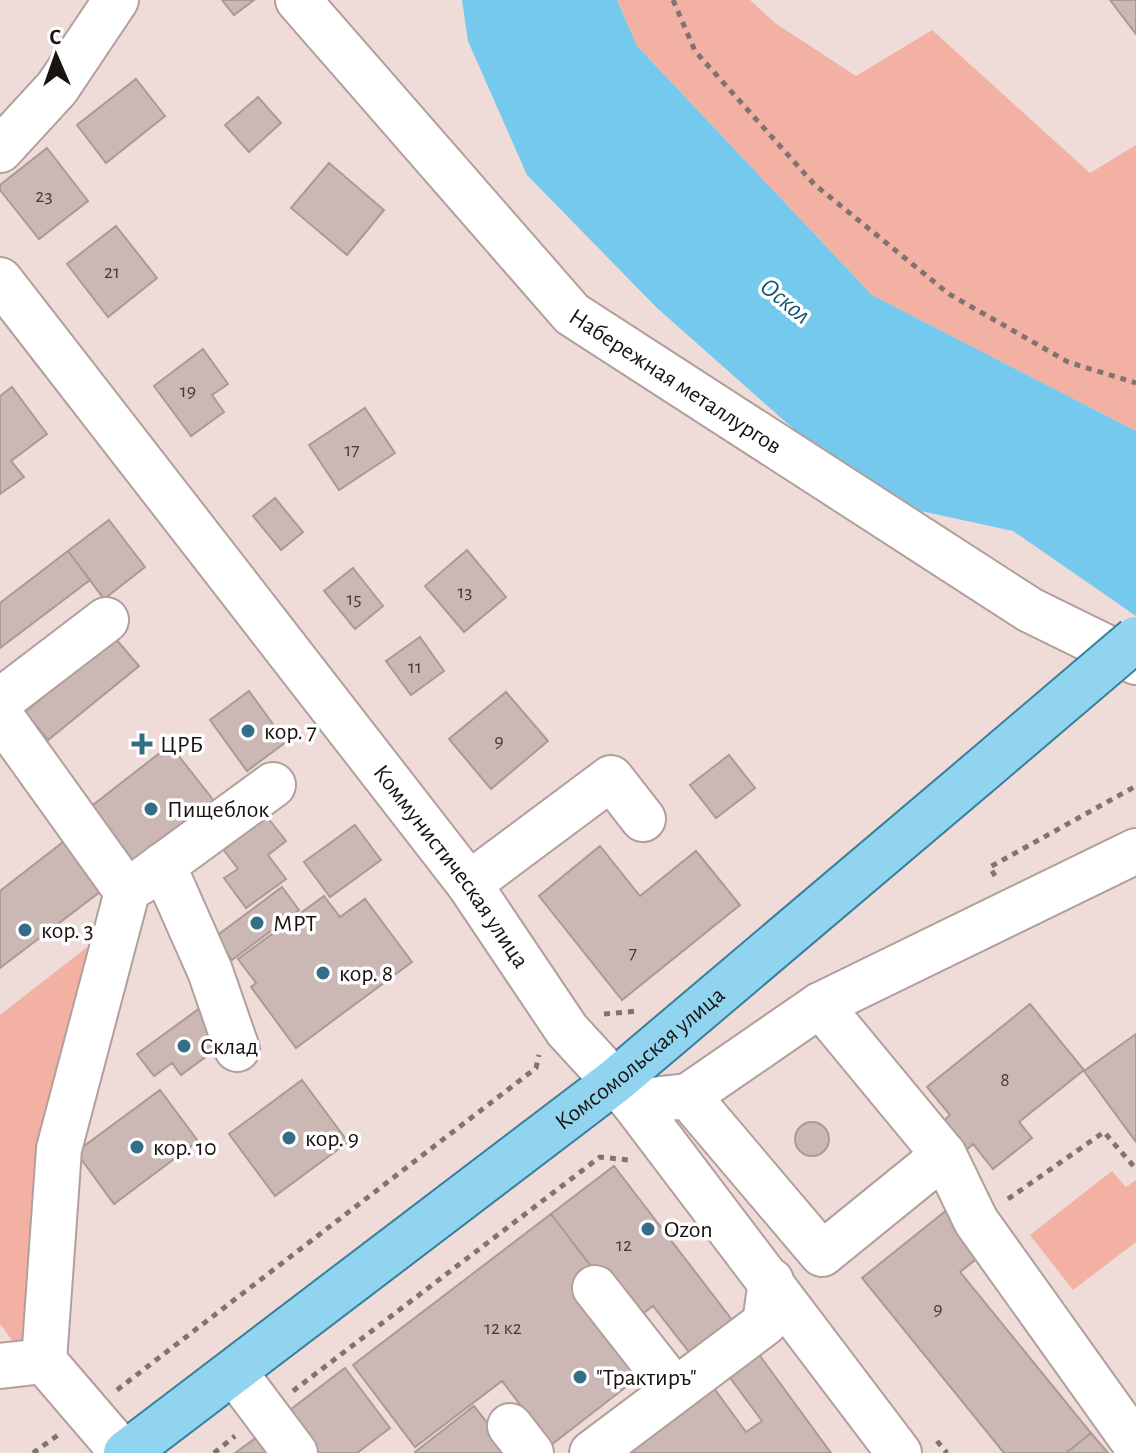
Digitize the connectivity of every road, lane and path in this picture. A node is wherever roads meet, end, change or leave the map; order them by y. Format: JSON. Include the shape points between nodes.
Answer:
{"nodes":[{"id":1,"x":116,"y":0,"type":"edge"},
{"id":2,"x":298,"y":0,"type":"edge"},
{"id":3,"x":673,"y":0,"type":"edge"},
{"id":4,"x":0,"y":150,"type":"edge"},
{"id":5,"x":0,"y":280,"type":"edge"},
{"id":6,"x":1136,"y":383,"type":"edge"},
{"id":7,"x":106,"y":620,"type":"dead end"},
{"id":8,"x":1136,"y":639,"type":"edge"},
{"id":9,"x":1136,"y":662,"type":"edge"},
{"id":10,"x":0,"y":701,"type":"edge"},
{"id":11,"x":0,"y":715,"type":"edge"},
{"id":12,"x":273,"y":785,"type":"dead end"},
{"id":13,"x":1136,"y":786,"type":"edge"},
{"id":14,"x":643,"y":819,"type":"dead end"},
{"id":15,"x":1136,"y":851,"type":"edge"},
{"id":16,"x":163,"y":865,"type":"junction"},
{"id":17,"x":469,"y":884,"type":"junction"},
{"id":18,"x":127,"y":892,"type":"junction"},
{"id":19,"x":1013,"y":913,"type":"junction"},
{"id":20,"x":820,"y":1005,"type":"junction"},
{"id":21,"x":237,"y":1049,"type":"dead end"},
{"id":22,"x":540,"y":1053,"type":"dead end"},
{"id":23,"x":624,"y":1091,"type":"junction"},
{"id":24,"x":688,"y":1096,"type":"junction"},
{"id":25,"x":944,"y":1155,"type":"junction"},
{"id":26,"x":1136,"y":1169,"type":"edge"},
{"id":27,"x":976,"y":1221,"type":"junction"},
{"id":28,"x":771,"y":1281,"type":"junction"},
{"id":29,"x":595,"y":1288,"type":"dead end"},
{"id":30,"x":44,"y":1361,"type":"junction"},
{"id":31,"x":0,"y":1366,"type":"edge"},
{"id":32,"x":235,"y":1373,"type":"junction"},
{"id":33,"x":675,"y":1390,"type":"junction"},
{"id":34,"x":87,"y":1414,"type":"junction"},
{"id":35,"x":1136,"y":1445,"type":"edge"},
{"id":36,"x":33,"y":1453,"type":"edge"},
{"id":37,"x":124,"y":1453,"type":"edge"},
{"id":38,"x":295,"y":1453,"type":"edge"},
{"id":39,"x":592,"y":1453,"type":"edge"},
{"id":40,"x":899,"y":1453,"type":"edge"}],
"edges":[{"from":1,"to":4,"type":"street","via":[[57,88]]},
{"from":2,"to":9,"type":"street","name":"Набережная металлургов","via":[[572,314],[1030,610]]},
{"from":3,"to":6,"type":"path","via":[[695,51],[814,184],[949,294],[1068,362]]},
{"from":5,"to":17,"type":"street","name":"Коммунистическая улица"},
{"from":7,"to":10,"type":"street"},
{"from":8,"to":23,"type":"main road","name":"Комсомольская улица","bridge":true},
{"from":11,"to":18,"type":"street"},
{"from":12,"to":16,"type":"street"},
{"from":13,"to":19,"type":"path","via":[[990,867]]},
{"from":14,"to":17,"type":"street","via":[[611,778]]},
{"from":15,"to":19,"type":"street"},
{"from":16,"to":18,"type":"street"},
{"from":16,"to":21,"type":"street","via":[[210,971]]},
{"from":17,"to":23,"type":"street","name":"Коммунистическая улица","via":[[567,1030]]},
{"from":18,"to":30,"type":"street","via":[[59,1149]]},
{"from":19,"to":20,"type":"street"},
{"from":20,"to":24,"type":"street"},
{"from":20,"to":25,"type":"street"},
{"from":22,"to":34,"type":"path","via":[[536,1068]]},
{"from":23,"to":24,"type":"street"},
{"from":23,"to":28,"type":"street","name":"Коммунистическая улица"},
{"from":23,"to":32,"type":"main road","name":"Комсомольская улица"},
{"from":24,"to":25,"type":"street","via":[[822,1254]]},
{"from":25,"to":27,"type":"street"},
{"from":26,"to":27,"type":"path","via":[[1104,1132]]},
{"from":27,"to":35,"type":"street"},
{"from":28,"to":33,"type":"street","via":[[765,1323]]},
{"from":28,"to":40,"type":"street","name":"Коммунистическая улица"},
{"from":29,"to":33,"type":"street"},
{"from":30,"to":31,"type":"street"},
{"from":30,"to":34,"type":"street"},
{"from":32,"to":37,"type":"main road","name":"Комсомольская улица"},
{"from":32,"to":38,"type":"street"},
{"from":33,"to":39,"type":"street"},
{"from":34,"to":36,"type":"path"},
{"from":34,"to":37,"type":"street"}]}
